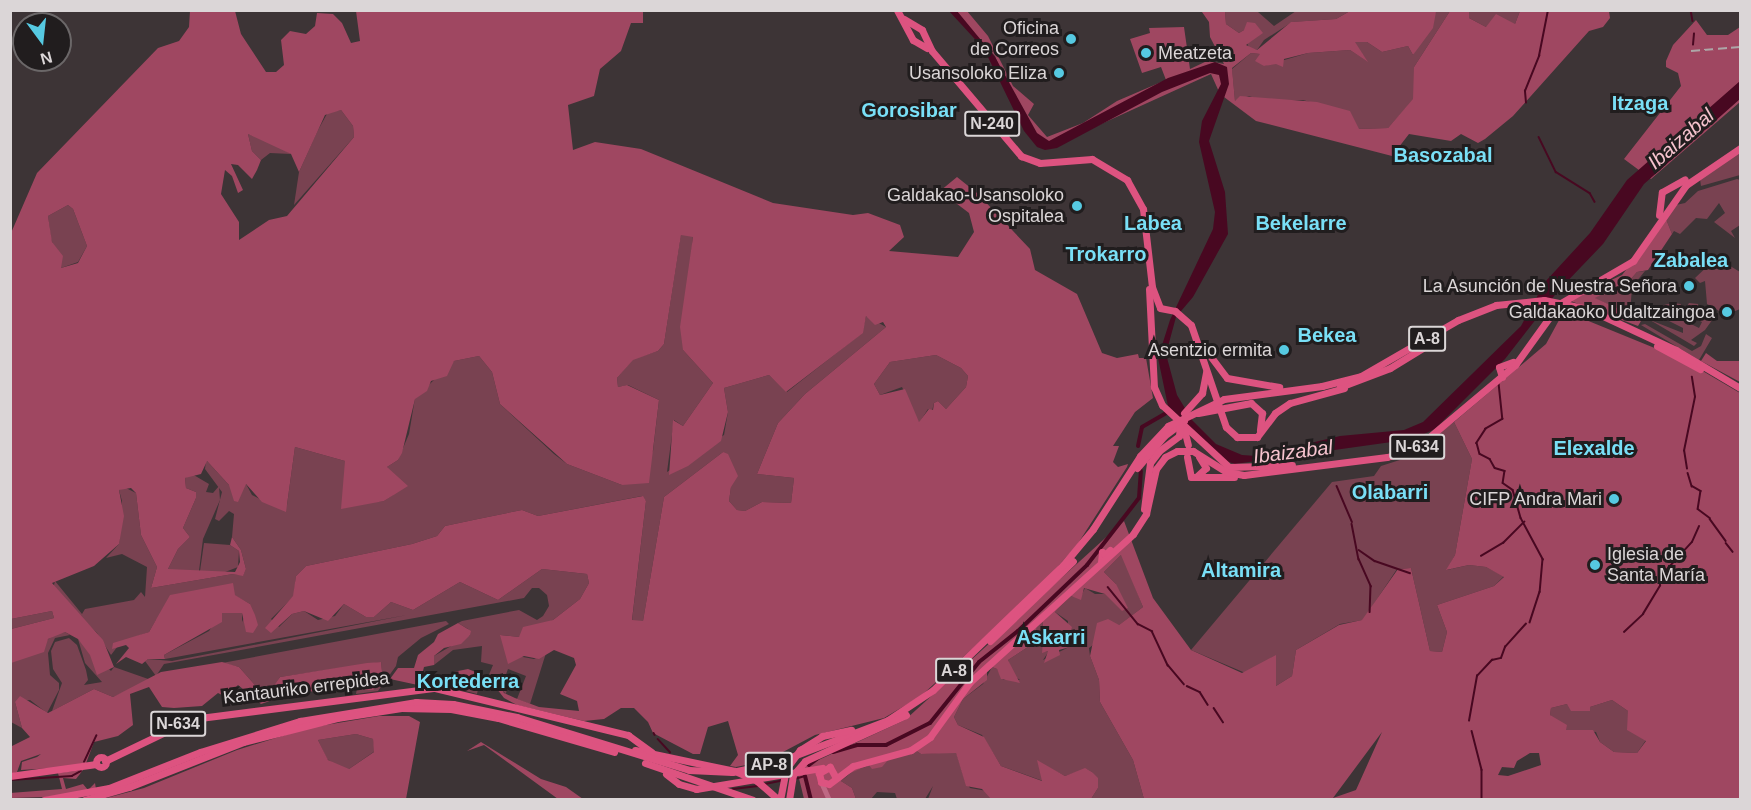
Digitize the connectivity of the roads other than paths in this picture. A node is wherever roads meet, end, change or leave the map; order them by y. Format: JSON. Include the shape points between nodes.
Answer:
{"nodes":[{"id":1,"x":897,"y":10,"type":"edge"},
{"id":2,"x":904,"y":19,"type":"junction"},
{"id":3,"x":919,"y":28,"type":"junction"},
{"id":4,"x":911,"y":33,"type":"junction"},
{"id":5,"x":922,"y":39,"type":"junction"},
{"id":6,"x":1740,"y":146,"type":"edge"},
{"id":7,"x":1134,"y":190,"type":"junction"},
{"id":8,"x":1675,"y":190,"type":"junction"},
{"id":9,"x":1662,"y":201,"type":"junction"},
{"id":10,"x":1671,"y":204,"type":"junction"},
{"id":11,"x":1151,"y":283,"type":"junction"},
{"id":12,"x":1521,"y":303,"type":"junction"},
{"id":13,"x":1157,"y":305,"type":"junction"},
{"id":14,"x":1568,"y":306,"type":"junction"},
{"id":15,"x":1171,"y":308,"type":"junction"},
{"id":16,"x":1184,"y":315,"type":"junction"},
{"id":17,"x":1153,"y":327,"type":"junction"},
{"id":18,"x":1529,"y":345,"type":"junction"},
{"id":19,"x":1205,"y":349,"type":"junction"},
{"id":20,"x":1204,"y":360,"type":"junction"},
{"id":21,"x":1501,"y":376,"type":"junction"},
{"id":22,"x":1360,"y":381,"type":"junction"},
{"id":23,"x":1333,"y":384,"type":"junction"},
{"id":24,"x":1740,"y":388,"type":"edge"},
{"id":25,"x":1740,"y":393,"type":"edge"},
{"id":26,"x":1225,"y":403,"type":"junction"},
{"id":27,"x":1191,"y":414,"type":"junction"},
{"id":28,"x":1172,"y":421,"type":"junction"},
{"id":29,"x":1190,"y":432,"type":"junction"},
{"id":30,"x":1165,"y":457,"type":"junction"},
{"id":31,"x":1187,"y":457,"type":"dead end"},
{"id":32,"x":1298,"y":465,"type":"junction"},
{"id":33,"x":1187,"y":466,"type":"junction"},
{"id":34,"x":1272,"y":472,"type":"junction"},
{"id":35,"x":1143,"y":513,"type":"junction"},
{"id":36,"x":906,"y":716,"type":"junction"},
{"id":37,"x":888,"y":720,"type":"junction"},
{"id":38,"x":878,"y":728,"type":"joint"},
{"id":39,"x":590,"y":737,"type":"junction"},
{"id":40,"x":651,"y":752,"type":"dead end"},
{"id":41,"x":645,"y":763,"type":"junction"},
{"id":42,"x":822,"y":768,"type":"junction"},
{"id":43,"x":832,"y":768,"type":"junction"},
{"id":44,"x":800,"y":771,"type":"junction"},
{"id":45,"x":666,"y":774,"type":"dead end"},
{"id":46,"x":10,"y":776,"type":"edge"},
{"id":47,"x":835,"y":779,"type":"junction"},
{"id":48,"x":820,"y":780,"type":"junction"},
{"id":49,"x":750,"y":798,"type":"edge"},
{"id":50,"x":44,"y":800,"type":"edge"},
{"id":51,"x":84,"y":800,"type":"edge"},
{"id":52,"x":779,"y":800,"type":"edge"},
{"id":53,"x":789,"y":800,"type":"edge"},
{"id":54,"x":830,"y":800,"type":"edge"}],
"edges":[{"from":1,"to":2,"type":"highway","number":"N-240"},
{"from":2,"to":3,"type":"highway","number":"N-240"},
{"from":2,"to":4,"type":"highway","number":"N-240"},
{"from":3,"to":4,"type":"highway"},
{"from":3,"to":5,"type":"highway","number":"N-240"},
{"from":4,"to":5,"type":"highway","number":"N-240","via":[[914,41]]},
{"from":5,"to":7,"type":"highway","number":"N-240","via":[[1020,156],[1040,163],[1086,158],[1122,176]]},
{"from":6,"to":8,"type":"highway"},
{"from":7,"to":11,"type":"highway","number":"N-240","via":[[1143,209]]},
{"from":7,"to":13,"type":"highway","number":"N-240"},
{"from":8,"to":9,"type":"highway","via":[[1662,192]]},
{"from":8,"to":10,"type":"highway","via":[[1677,199]]},
{"from":9,"to":10,"type":"highway"},
{"from":9,"to":18,"type":"highway","via":[[1660,212],[1630,260],[1561,298]]},
{"from":10,"to":18,"type":"highway","via":[[1633,261],[1565,299]]},
{"from":11,"to":13,"type":"highway","number":"N-240"},
{"from":11,"to":15,"type":"highway"},
{"from":12,"to":14,"type":"highway","number":"A-8"},
{"from":12,"to":22,"type":"highway","number":"A-8","via":[[1468,320],[1409,357]]},
{"from":12,"to":23,"type":"highway","number":"A-8","via":[[1469,314],[1386,364]]},
{"from":13,"to":15,"type":"highway"},
{"from":13,"to":17,"type":"highway","number":"N-240"},
{"from":14,"to":24,"type":"highway","number":"A-8","via":[[1646,335]]},
{"from":14,"to":25,"type":"highway","number":"A-8","via":[[1644,339]]},
{"from":15,"to":16,"type":"highway"},
{"from":15,"to":17,"type":"highway","via":[[1159,313]]},
{"from":16,"to":19,"type":"highway"},
{"from":16,"to":20,"type":"highway"},
{"from":17,"to":28,"type":"highway","number":"N-240","via":[[1154,390]]},
{"from":18,"to":21,"type":"highway","number":"N-634","via":[[1529,353]]},
{"from":19,"to":23,"type":"highway","via":[[1221,373],[1242,384]]},
{"from":19,"to":26,"type":"highway","via":[[1232,429],[1248,437],[1262,429],[1263,417],[1255,405]]},
{"from":20,"to":22,"type":"highway","via":[[1226,427],[1242,439],[1257,437],[1275,413],[1290,403]]},
{"from":20,"to":27,"type":"highway","via":[[1205,386]]},
{"from":21,"to":32,"type":"highway","number":"N-634","via":[[1406,450]]},
{"from":21,"to":34,"type":"highway","number":"N-634","via":[[1422,444],[1406,453]]},
{"from":22,"to":26,"type":"highway","number":"A-8","via":[[1312,393]]},
{"from":23,"to":26,"type":"highway","number":"A-8"},
{"from":26,"to":27,"type":"highway"},
{"from":27,"to":28,"type":"highway","number":"A-8"},
{"from":28,"to":29,"type":"highway"},
{"from":28,"to":29,"type":"highway","via":[[1188,445]]},
{"from":28,"to":35,"type":"highway","via":[[1179,436],[1156,453],[1148,468]]},
{"from":28,"to":36,"type":"highway","number":"A-8","via":[[1066,569],[936,694]]},
{"from":28,"to":37,"type":"highway","number":"A-8","via":[[1145,449],[1093,529],[1055,573],[933,690]]},
{"from":29,"to":32,"type":"highway","via":[[1222,463],[1234,469]]},
{"from":30,"to":33,"type":"highway","via":[[1191,454],[1200,458],[1206,468],[1196,476]]},
{"from":30,"to":34,"type":"highway","number":"N-634","via":[[1187,450],[1234,474]]},
{"from":30,"to":47,"type":"highway","via":[[1156,469],[1146,514],[1134,534],[970,682],[930,737],[911,750],[853,766]]},
{"from":31,"to":33,"type":"highway"},
{"from":32,"to":35,"type":"highway","number":"N-634","via":[[1239,472],[1194,448],[1170,450],[1153,467]]},
{"from":33,"to":34,"type":"highway","via":[[1189,475],[1197,479]]},
{"from":35,"to":43,"type":"highway","number":"N-634","via":[[1125,539],[1105,555],[1102,552],[1101,562],[969,680],[923,739],[908,748]]},
{"from":36,"to":38,"type":"highway","number":"A-8"},
{"from":36,"to":53,"type":"highway","via":[[805,761],[793,775]]},
{"from":37,"to":39,"type":"highway","number":"AP-8","via":[[775,763],[732,772],[681,768]]},
{"from":37,"to":52,"type":"highway","via":[[828,734],[808,743],[792,758],[782,779]]},
{"from":38,"to":41,"type":"highway","number":"AP-8","via":[[744,774],[698,775]]},
{"from":39,"to":50,"type":"highway","number":"AP-8","via":[[453,705],[387,704],[270,729],[109,788]]},
{"from":39,"to":52,"type":"highway","via":[[666,759],[744,774]]},
{"from":40,"to":46,"type":"highway","name":"Kantauriko errepidea","number":"N-634","via":[[628,735],[435,688],[192,719],[105,761],[99,758],[96,764]]},
{"from":41,"to":49,"type":"highway"},
{"from":41,"to":51,"type":"highway","number":"AP-8","via":[[513,722],[418,707],[337,718],[243,742],[129,787]]},
{"from":42,"to":43,"type":"highway","number":"N-634"},
{"from":42,"to":44,"type":"highway","number":"N-634"},
{"from":42,"to":48,"type":"highway"},
{"from":43,"to":47,"type":"highway"},
{"from":44,"to":45,"type":"highway","number":"N-634","via":[[696,789],[679,784]]},
{"from":44,"to":48,"type":"highway"},
{"from":47,"to":48,"type":"highway"},
{"from":47,"to":54,"type":"main road"},
{"from":48,"to":54,"type":"main road"}]}
